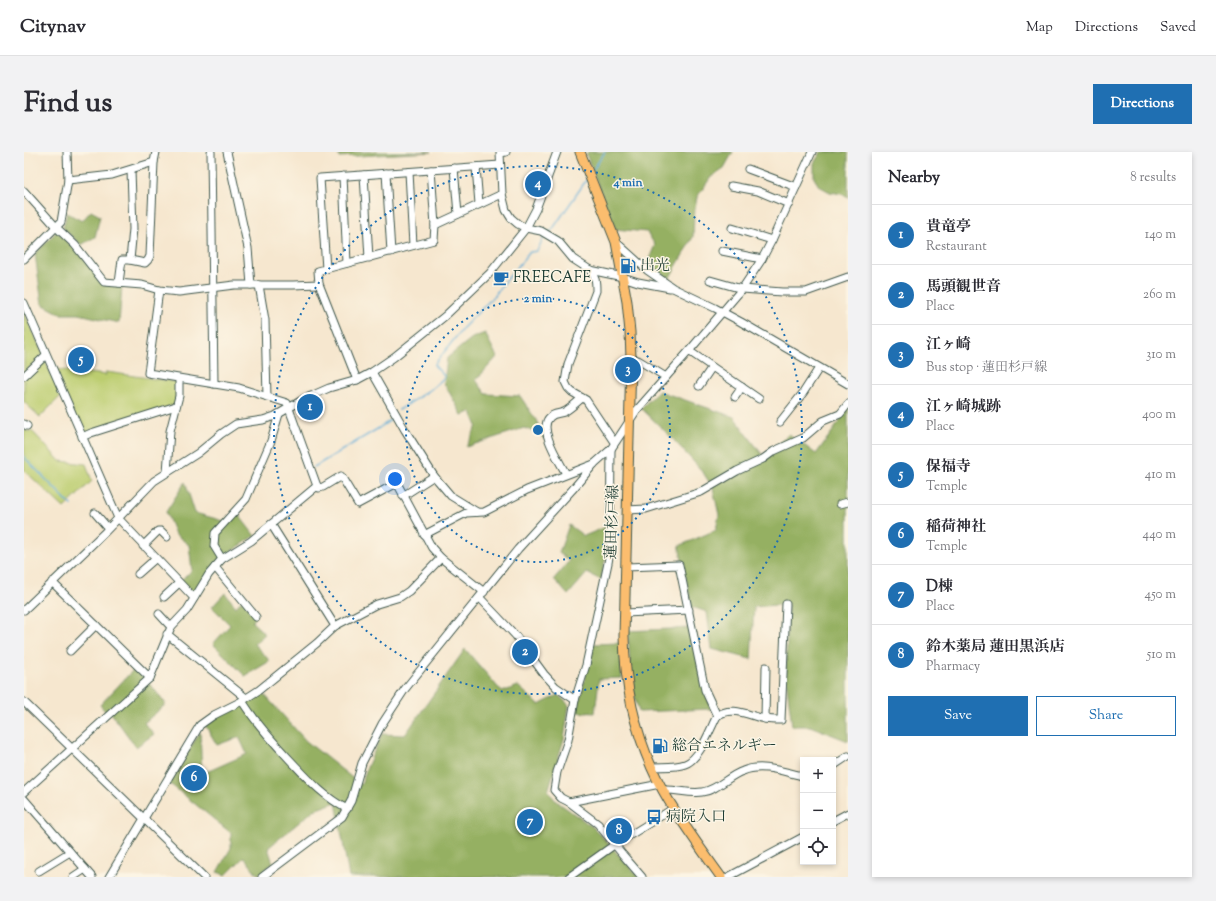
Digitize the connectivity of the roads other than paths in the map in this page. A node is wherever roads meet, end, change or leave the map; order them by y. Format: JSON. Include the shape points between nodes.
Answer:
{"nodes":[{"id":1,"x":67,"y":152,"type":"edge"},
{"id":2,"x":156,"y":152,"type":"edge"},
{"id":3,"x":211,"y":152,"type":"edge"},
{"id":4,"x":227,"y":152,"type":"edge"},
{"id":5,"x":502,"y":152,"type":"edge"},
{"id":6,"x":557,"y":152,"type":"edge"},
{"id":7,"x":580,"y":152,"type":"edge"},
{"id":8,"x":812,"y":152,"type":"edge"},
{"id":9,"x":154,"y":162,"type":"junction"},
{"id":10,"x":500,"y":165,"type":"junction"},
{"id":11,"x":476,"y":167,"type":"junction"},
{"id":12,"x":454,"y":168,"type":"junction"},
{"id":13,"x":748,"y":169,"type":"dead end"},
{"id":14,"x":131,"y":170,"type":"junction"},
{"id":15,"x":431,"y":170,"type":"junction"},
{"id":16,"x":410,"y":172,"type":"junction"},
{"id":17,"x":386,"y":173,"type":"junction"},
{"id":18,"x":364,"y":175,"type":"junction"},
{"id":19,"x":343,"y":176,"type":"junction"},
{"id":20,"x":68,"y":180,"type":"junction"},
{"id":21,"x":731,"y":186,"type":"dead end"},
{"id":22,"x":796,"y":188,"type":"junction"},
{"id":23,"x":24,"y":191,"type":"edge"},
{"id":24,"x":502,"y":194,"type":"junction"},
{"id":25,"x":479,"y":204,"type":"junction"},
{"id":26,"x":789,"y":204,"type":"junction"},
{"id":27,"x":458,"y":214,"type":"junction"},
{"id":28,"x":435,"y":225,"type":"junction"},
{"id":29,"x":57,"y":228,"type":"junction"},
{"id":30,"x":526,"y":228,"type":"junction"},
{"id":31,"x":732,"y":228,"type":"dead end"},
{"id":32,"x":772,"y":240,"type":"junction"},
{"id":33,"x":616,"y":242,"type":"junction"},
{"id":34,"x":413,"y":245,"type":"junction"},
{"id":35,"x":722,"y":251,"type":"dead end"},
{"id":36,"x":391,"y":252,"type":"junction"},
{"id":37,"x":369,"y":258,"type":"junction"},
{"id":38,"x":24,"y":259,"type":"edge"},
{"id":39,"x":762,"y":259,"type":"junction"},
{"id":40,"x":130,"y":260,"type":"junction"},
{"id":41,"x":347,"y":263,"type":"junction"},
{"id":42,"x":326,"y":269,"type":"junction"},
{"id":43,"x":590,"y":270,"type":"junction"},
{"id":44,"x":623,"y":277,"type":"junction"},
{"id":45,"x":848,"y":277,"type":"edge"},
{"id":46,"x":710,"y":280,"type":"dead end"},
{"id":47,"x":119,"y":283,"type":"junction"},
{"id":48,"x":319,"y":284,"type":"junction"},
{"id":49,"x":251,"y":285,"type":"junction"},
{"id":50,"x":259,"y":285,"type":"junction"},
{"id":51,"x":214,"y":288,"type":"junction"},
{"id":52,"x":674,"y":288,"type":"junction"},
{"id":53,"x":742,"y":289,"type":"junction"},
{"id":54,"x":159,"y":290,"type":"junction"},
{"id":55,"x":24,"y":303,"type":"edge"},
{"id":56,"x":723,"y":312,"type":"junction"},
{"id":57,"x":689,"y":351,"type":"junction"},
{"id":58,"x":46,"y":355,"type":"junction"},
{"id":59,"x":631,"y":358,"type":"junction"},
{"id":60,"x":712,"y":367,"type":"junction"},
{"id":61,"x":819,"y":368,"type":"junction"},
{"id":62,"x":372,"y":372,"type":"junction"},
{"id":63,"x":24,"y":376,"type":"edge"},
{"id":64,"x":666,"y":377,"type":"junction"},
{"id":65,"x":179,"y":379,"type":"junction"},
{"id":66,"x":357,"y":380,"type":"junction"},
{"id":67,"x":214,"y":384,"type":"junction"},
{"id":68,"x":848,"y":384,"type":"edge"},
{"id":69,"x":699,"y":386,"type":"dead end"},
{"id":70,"x":742,"y":387,"type":"junction"},
{"id":71,"x":267,"y":397,"type":"junction"},
{"id":72,"x":735,"y":397,"type":"dead end"},
{"id":73,"x":582,"y":398,"type":"junction"},
{"id":74,"x":760,"y":399,"type":"dead end"},
{"id":75,"x":176,"y":406,"type":"junction"},
{"id":76,"x":289,"y":408,"type":"junction"},
{"id":77,"x":847,"y":409,"type":"edge"},
{"id":78,"x":279,"y":414,"type":"junction"},
{"id":79,"x":630,"y":419,"type":"junction"},
{"id":80,"x":780,"y":422,"type":"dead end"},
{"id":81,"x":82,"y":437,"type":"junction"},
{"id":82,"x":612,"y":446,"type":"junction"},
{"id":83,"x":594,"y":464,"type":"junction"},
{"id":84,"x":167,"y":472,"type":"junction"},
{"id":85,"x":566,"y":474,"type":"junction"},
{"id":86,"x":434,"y":476,"type":"junction"},
{"id":87,"x":317,"y":486,"type":"junction"},
{"id":88,"x":403,"y":496,"type":"junction"},
{"id":89,"x":848,"y":502,"type":"edge"},
{"id":90,"x":840,"y":504,"type":"dead end"},
{"id":91,"x":627,"y":510,"type":"junction"},
{"id":92,"x":477,"y":512,"type":"junction"},
{"id":93,"x":95,"y":513,"type":"dead end"},
{"id":94,"x":118,"y":518,"type":"junction"},
{"id":95,"x":271,"y":524,"type":"junction"},
{"id":96,"x":106,"y":530,"type":"junction"},
{"id":97,"x":424,"y":535,"type":"junction"},
{"id":98,"x":167,"y":537,"type":"dead end"},
{"id":99,"x":143,"y":546,"type":"junction"},
{"id":100,"x":441,"y":558,"type":"junction"},
{"id":101,"x":155,"y":559,"type":"junction"},
{"id":102,"x":222,"y":559,"type":"junction"},
{"id":103,"x":215,"y":567,"type":"junction"},
{"id":104,"x":626,"y":567,"type":"junction"},
{"id":105,"x":138,"y":574,"type":"dead end"},
{"id":106,"x":52,"y":582,"type":"junction"},
{"id":107,"x":178,"y":583,"type":"junction"},
{"id":108,"x":482,"y":595,"type":"junction"},
{"id":109,"x":164,"y":597,"type":"dead end"},
{"id":110,"x":194,"y":598,"type":"junction"},
{"id":111,"x":786,"y":604,"type":"dead end"},
{"id":112,"x":24,"y":610,"type":"edge"},
{"id":113,"x":689,"y":610,"type":"junction"},
{"id":114,"x":625,"y":613,"type":"junction"},
{"id":115,"x":159,"y":614,"type":"dead end"},
{"id":116,"x":256,"y":617,"type":"dead end"},
{"id":117,"x":96,"y":625,"type":"junction"},
{"id":118,"x":335,"y":626,"type":"junction"},
{"id":119,"x":171,"y":627,"type":"junction"},
{"id":120,"x":167,"y":634,"type":"junction"},
{"id":121,"x":70,"y":651,"type":"dead end"},
{"id":122,"x":766,"y":667,"type":"dead end"},
{"id":123,"x":150,"y":678,"type":"junction"},
{"id":124,"x":244,"y":700,"type":"junction"},
{"id":125,"x":575,"y":700,"type":"junction"},
{"id":126,"x":24,"y":702,"type":"edge"},
{"id":127,"x":716,"y":716,"type":"junction"},
{"id":128,"x":765,"y":719,"type":"junction"},
{"id":129,"x":71,"y":748,"type":"junction"},
{"id":130,"x":848,"y":756,"type":"edge"},
{"id":131,"x":836,"y":764,"type":"edge"},
{"id":132,"x":651,"y":767,"type":"junction"},
{"id":133,"x":800,"y":775,"type":"edge"},
{"id":134,"x":661,"y":787,"type":"junction"},
{"id":135,"x":24,"y":792,"type":"edge"},
{"id":136,"x":24,"y":799,"type":"edge"},
{"id":137,"x":570,"y":802,"type":"junction"},
{"id":138,"x":674,"y":808,"type":"junction"},
{"id":139,"x":347,"y":809,"type":"junction"},
{"id":140,"x":848,"y":813,"type":"edge"},
{"id":141,"x":143,"y":819,"type":"junction"},
{"id":142,"x":836,"y":819,"type":"edge"},
{"id":143,"x":800,"y":839,"type":"edge"},
{"id":144,"x":614,"y":845,"type":"junction"},
{"id":145,"x":70,"y":852,"type":"junction"},
{"id":146,"x":85,"y":869,"type":"junction"},
{"id":147,"x":39,"y":871,"type":"dead end"},
{"id":148,"x":73,"y":877,"type":"edge"},
{"id":149,"x":92,"y":877,"type":"edge"},
{"id":150,"x":109,"y":877,"type":"edge"},
{"id":151,"x":204,"y":877,"type":"edge"},
{"id":152,"x":262,"y":877,"type":"edge"},
{"id":153,"x":569,"y":877,"type":"edge"},
{"id":154,"x":642,"y":877,"type":"edge"},
{"id":155,"x":721,"y":877,"type":"edge"},
{"id":156,"x":728,"y":877,"type":"edge"}],
"edges":[{"from":1,"to":20,"type":"street"},
{"from":2,"to":9,"type":"street"},
{"from":3,"to":51,"type":"street"},
{"from":4,"to":49,"type":"street","via":[[248,248]]},
{"from":5,"to":10,"type":"street"},
{"from":6,"to":30,"type":"street","via":[[539,202]]},
{"from":7,"to":33,"type":"main road","name":"蓮田杉戸線"},
{"from":8,"to":22,"type":"street"},
{"from":9,"to":14,"type":"street"},
{"from":9,"to":40,"type":"street","via":[[150,256],[144,263]]},
{"from":10,"to":11,"type":"street"},
{"from":10,"to":24,"type":"street"},
{"from":11,"to":12,"type":"street"},
{"from":11,"to":25,"type":"street"},
{"from":12,"to":15,"type":"street"},
{"from":12,"to":27,"type":"street"},
{"from":13,"to":22,"type":"street"},
{"from":14,"to":20,"type":"street"},
{"from":14,"to":40,"type":"street","via":[[133,229]]},
{"from":15,"to":16,"type":"street"},
{"from":15,"to":28,"type":"street"},
{"from":16,"to":17,"type":"street"},
{"from":16,"to":34,"type":"street"},
{"from":17,"to":18,"type":"street"},
{"from":17,"to":36,"type":"street"},
{"from":18,"to":19,"type":"street"},
{"from":18,"to":37,"type":"street"},
{"from":19,"to":41,"type":"street"},
{"from":19,"to":42,"type":"street","via":[[320,178]]},
{"from":20,"to":29,"type":"street","via":[[61,222]]},
{"from":21,"to":26,"type":"street","via":[[758,191]]},
{"from":22,"to":26,"type":"street"},
{"from":23,"to":29,"type":"street"},
{"from":24,"to":25,"type":"street"},
{"from":24,"to":30,"type":"street","via":[[511,218]]},
{"from":25,"to":27,"type":"street"},
{"from":26,"to":32,"type":"street"},
{"from":27,"to":28,"type":"street"},
{"from":28,"to":34,"type":"street","via":[[434,240]]},
{"from":29,"to":38,"type":"street"},
{"from":29,"to":47,"type":"street","via":[[82,252],[104,282]]},
{"from":30,"to":43,"type":"street","via":[[541,231],[558,241],[573,259]]},
{"from":30,"to":62,"type":"street","via":[[490,273],[445,316]]},
{"from":31,"to":32,"type":"street"},
{"from":32,"to":39,"type":"street"},
{"from":33,"to":44,"type":"main road","name":"蓮田杉戸線"},
{"from":33,"to":52,"type":"street","via":[[647,270]]},
{"from":34,"to":36,"type":"street"},
{"from":35,"to":39,"type":"street"},
{"from":36,"to":37,"type":"street"},
{"from":37,"to":41,"type":"street"},
{"from":39,"to":53,"type":"street"},
{"from":40,"to":47,"type":"street","via":[[122,260]]},
{"from":41,"to":42,"type":"street"},
{"from":42,"to":48,"type":"street","via":[[318,271]]},
{"from":43,"to":44,"type":"street"},
{"from":43,"to":73,"type":"street","via":[[595,276],[596,291],[568,364],[565,382],[568,388]]},
{"from":44,"to":52,"type":"street"},
{"from":44,"to":59,"type":"main road","name":"蓮田杉戸線","via":[[630,319]]},
{"from":45,"to":53,"type":"street","via":[[806,292]]},
{"from":46,"to":53,"type":"street"},
{"from":47,"to":54,"type":"street"},
{"from":48,"to":50,"type":"street"},
{"from":48,"to":66,"type":"street"},
{"from":49,"to":50,"type":"street"},
{"from":49,"to":51,"type":"street"},
{"from":50,"to":71,"type":"street","via":[[264,320]]},
{"from":51,"to":54,"type":"street","via":[[179,292]]},
{"from":51,"to":67,"type":"street"},
{"from":52,"to":56,"type":"street"},
{"from":53,"to":56,"type":"street"},
{"from":54,"to":65,"type":"street","via":[[148,373]]},
{"from":55,"to":58,"type":"street"},
{"from":56,"to":57,"type":"street"},
{"from":56,"to":61,"type":"street"},
{"from":57,"to":60,"type":"street"},
{"from":57,"to":64,"type":"street"},
{"from":58,"to":63,"type":"street"},
{"from":58,"to":81,"type":"street"},
{"from":59,"to":64,"type":"street"},
{"from":59,"to":79,"type":"main road","name":"蓮田杉戸線"},
{"from":60,"to":69,"type":"street"},
{"from":60,"to":70,"type":"street"},
{"from":61,"to":68,"type":"street"},
{"from":61,"to":80,"type":"street"},
{"from":62,"to":66,"type":"street"},
{"from":62,"to":86,"type":"street"},
{"from":64,"to":79,"type":"street"},
{"from":65,"to":67,"type":"street"},
{"from":65,"to":75,"type":"street"},
{"from":66,"to":76,"type":"street","via":[[329,388]]},
{"from":67,"to":71,"type":"street","via":[[239,388]]},
{"from":70,"to":72,"type":"street"},
{"from":70,"to":74,"type":"street"},
{"from":71,"to":76,"type":"street","via":[[287,403]]},
{"from":73,"to":82,"type":"street","via":[[586,400]]},
{"from":73,"to":85,"type":"street","via":[[564,412],[553,414],[546,422],[546,434]]},
{"from":75,"to":81,"type":"street"},
{"from":75,"to":84,"type":"street","via":[[170,431]]},
{"from":76,"to":78,"type":"street"},
{"from":76,"to":87,"type":"street"},
{"from":77,"to":91,"type":"street","via":[[823,421],[803,438],[774,451],[697,494],[646,509]]},
{"from":78,"to":84,"type":"street","via":[[263,420],[236,424]]},
{"from":78,"to":102,"type":"street","via":[[271,441],[246,499],[216,533],[214,546]]},
{"from":79,"to":82,"type":"street"},
{"from":79,"to":91,"type":"main road","name":"蓮田杉戸線"},
{"from":81,"to":94,"type":"street"},
{"from":82,"to":83,"type":"street"},
{"from":82,"to":125,"type":"street","via":[[610,551],[588,658]]},
{"from":83,"to":85,"type":"street"},
{"from":83,"to":108,"type":"street","via":[[518,549]]},
{"from":84,"to":94,"type":"street","via":[[154,481]]},
{"from":85,"to":92,"type":"street","via":[[484,512]]},
{"from":86,"to":88,"type":"street"},
{"from":86,"to":92,"type":"street","via":[[451,496]]},
{"from":87,"to":88,"type":"street","via":[[323,487],[341,476],[358,504],[397,483]]},
{"from":87,"to":95,"type":"street"},
{"from":88,"to":97,"type":"street"},
{"from":89,"to":90,"type":"street"},
{"from":91,"to":104,"type":"main road","name":"蓮田杉戸線"},
{"from":92,"to":97,"type":"street","via":[[466,513]]},
{"from":93,"to":96,"type":"street"},
{"from":94,"to":96,"type":"street"},
{"from":94,"to":99,"type":"street"},
{"from":95,"to":102,"type":"street","via":[[251,541]]},
{"from":95,"to":118,"type":"street"},
{"from":96,"to":106,"type":"street"},
{"from":97,"to":100,"type":"street"},
{"from":98,"to":99,"type":"street","via":[[158,531]]},
{"from":99,"to":101,"type":"street"},
{"from":100,"to":108,"type":"street"},
{"from":100,"to":118,"type":"street","via":[[400,598],[377,604]]},
{"from":101,"to":105,"type":"street"},
{"from":101,"to":107,"type":"street"},
{"from":102,"to":103,"type":"street"},
{"from":103,"to":110,"type":"street"},
{"from":103,"to":116,"type":"street"},
{"from":104,"to":113,"type":"street","via":[[679,565]]},
{"from":104,"to":114,"type":"main road","name":"蓮田杉戸線"},
{"from":106,"to":112,"type":"street"},
{"from":106,"to":117,"type":"street"},
{"from":107,"to":109,"type":"street"},
{"from":107,"to":110,"type":"street"},
{"from":108,"to":125,"type":"street","via":[[544,674],[556,687]]},
{"from":108,"to":139,"type":"street","via":[[405,688],[382,724],[362,763]]},
{"from":110,"to":119,"type":"street"},
{"from":111,"to":128,"type":"street","via":[[781,720]]},
{"from":113,"to":114,"type":"street"},
{"from":113,"to":127,"type":"street","via":[[705,690]]},
{"from":114,"to":132,"type":"main road","name":"蓮田杉戸線","via":[[628,690],[635,721]]},
{"from":115,"to":119,"type":"street"},
{"from":117,"to":121,"type":"street"},
{"from":117,"to":123,"type":"street"},
{"from":118,"to":124,"type":"street"},
{"from":119,"to":120,"type":"street"},
{"from":120,"to":123,"type":"street"},
{"from":120,"to":124,"type":"street"},
{"from":122,"to":128,"type":"street"},
{"from":123,"to":129,"type":"street"},
{"from":124,"to":139,"type":"street","via":[[251,716],[317,789]]},
{"from":124,"to":141,"type":"street","via":[[200,725]]},
{"from":125,"to":137,"type":"street","via":[[568,740],[554,790],[561,798]]},
{"from":126,"to":129,"type":"street"},
{"from":127,"to":128,"type":"street","via":[[737,711]]},
{"from":127,"to":132,"type":"street","via":[[701,747],[687,764]]},
{"from":129,"to":135,"type":"street"},
{"from":129,"to":141,"type":"street"},
{"from":130,"to":131,"type":"street"},
{"from":132,"to":134,"type":"main road","name":"蓮田杉戸線"},
{"from":133,"to":134,"type":"street","via":[[755,768],[742,771],[714,789],[704,792],[688,793]]},
{"from":134,"to":137,"type":"street"},
{"from":134,"to":138,"type":"main road","name":"蓮田杉戸線"},
{"from":136,"to":145,"type":"street"},
{"from":137,"to":144,"type":"street","via":[[598,824]]},
{"from":138,"to":144,"type":"street"},
{"from":138,"to":155,"type":"main road","name":"蓮田杉戸線"},
{"from":139,"to":152,"type":"street","via":[[342,817]]},
{"from":140,"to":142,"type":"street"},
{"from":141,"to":150,"type":"street"},
{"from":141,"to":151,"type":"street"},
{"from":143,"to":156,"type":"street"},
{"from":144,"to":153,"type":"street"},
{"from":144,"to":154,"type":"street"},
{"from":145,"to":146,"type":"street"},
{"from":145,"to":147,"type":"street"},
{"from":146,"to":148,"type":"street"},
{"from":146,"to":149,"type":"street"}]}
